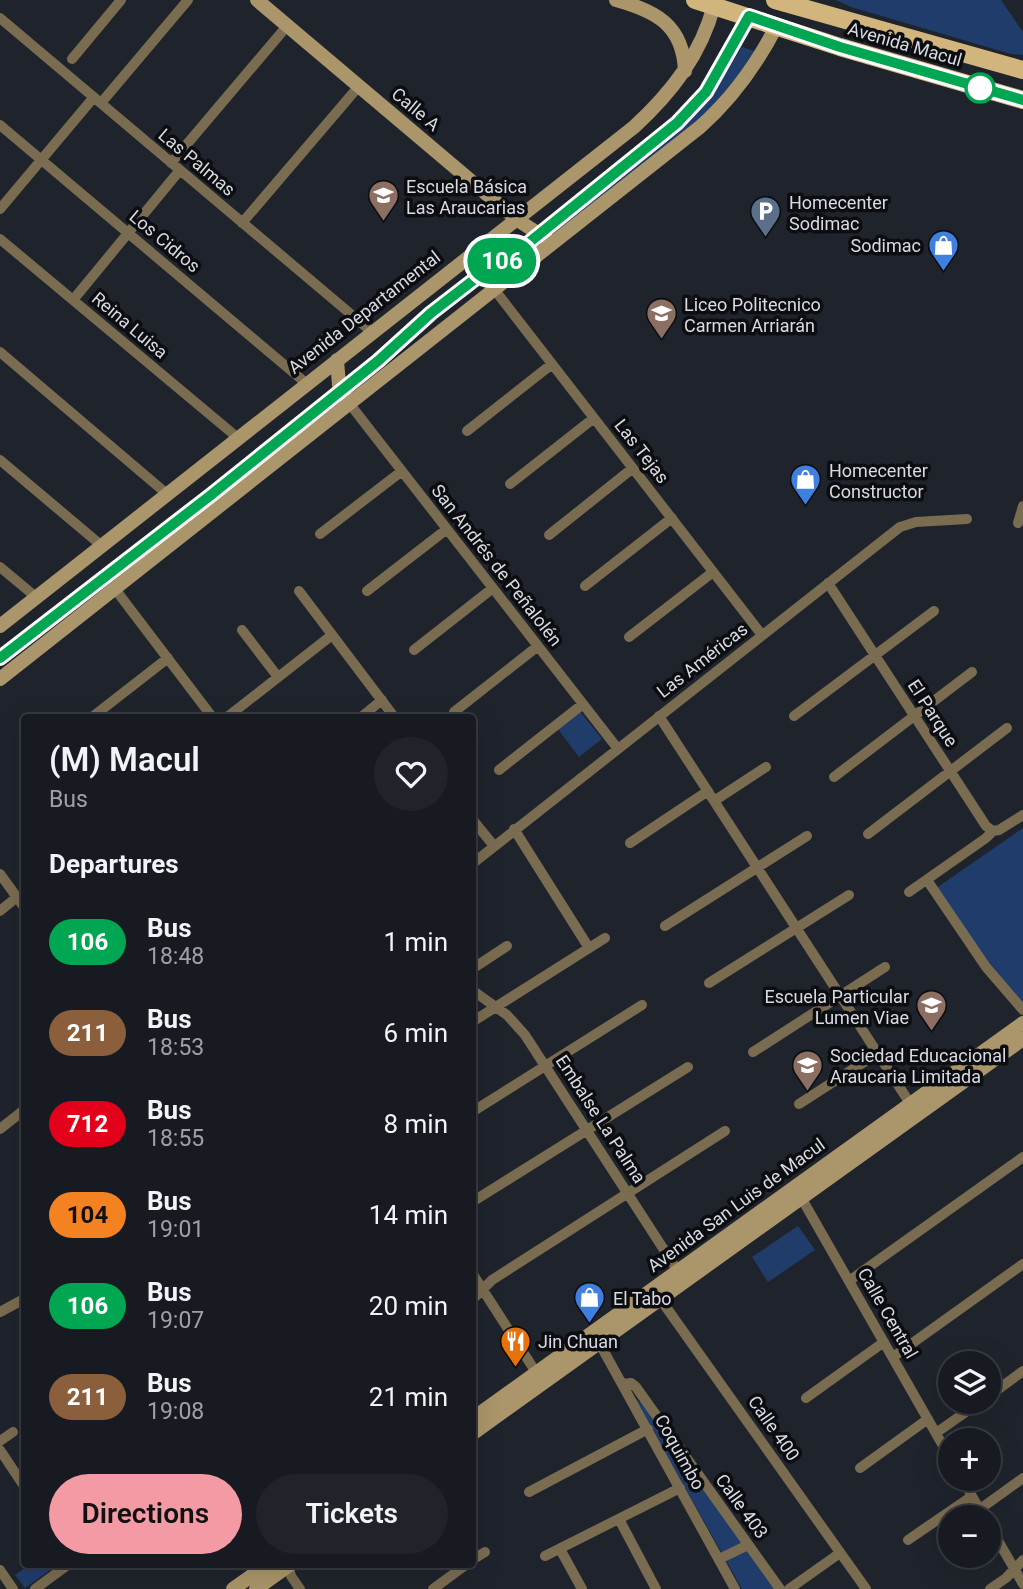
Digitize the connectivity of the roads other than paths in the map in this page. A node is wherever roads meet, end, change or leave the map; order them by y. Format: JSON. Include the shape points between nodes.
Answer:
{"nodes":[{"id":1,"x":121,"y":0,"type":"edge"},
{"id":2,"x":188,"y":0,"type":"edge"},
{"id":3,"x":257,"y":0,"type":"edge"},
{"id":4,"x":616,"y":0,"type":"edge"},
{"id":5,"x":695,"y":0,"type":"edge"},
{"id":6,"x":824,"y":0,"type":"edge"},
{"id":7,"x":783,"y":1,"type":"edge"},
{"id":8,"x":714,"y":3,"type":"edge"},
{"id":9,"x":0,"y":18,"type":"edge"},
{"id":10,"x":847,"y":21,"type":"junction"},
{"id":11,"x":777,"y":25,"type":"junction"},
{"id":12,"x":287,"y":26,"type":"junction"},
{"id":13,"x":72,"y":59,"type":"dead end"},
{"id":14,"x":1020,"y":67,"type":"edge"},
{"id":15,"x":685,"y":71,"type":"junction"},
{"id":16,"x":359,"y":86,"type":"junction"},
{"id":17,"x":97,"y":100,"type":"junction"},
{"id":18,"x":1023,"y":100,"type":"edge"},
{"id":19,"x":0,"y":125,"type":"edge"},
{"id":20,"x":41,"y":160,"type":"junction"},
{"id":21,"x":176,"y":166,"type":"junction"},
{"id":22,"x":0,"y":209,"type":"edge"},
{"id":23,"x":516,"y":219,"type":"junction"},
{"id":24,"x":242,"y":223,"type":"junction"},
{"id":25,"x":128,"y":233,"type":"junction"},
{"id":26,"x":0,"y":239,"type":"edge"},
{"id":27,"x":553,"y":243,"type":"junction"},
{"id":28,"x":494,"y":289,"type":"junction"},
{"id":29,"x":73,"y":300,"type":"junction"},
{"id":30,"x":372,"y":332,"type":"junction"},
{"id":31,"x":0,"y":352,"type":"edge"},
{"id":32,"x":337,"y":360,"type":"junction"},
{"id":33,"x":552,"y":364,"type":"junction"},
{"id":34,"x":307,"y":384,"type":"junction"},
{"id":35,"x":349,"y":402,"type":"junction"},
{"id":36,"x":594,"y":418,"type":"junction"},
{"id":37,"x":467,"y":431,"type":"dead end"},
{"id":38,"x":237,"y":439,"type":"junction"},
{"id":39,"x":0,"y":460,"type":"edge"},
{"id":40,"x":633,"y":468,"type":"junction"},
{"id":41,"x":402,"y":471,"type":"junction"},
{"id":42,"x":510,"y":484,"type":"dead end"},
{"id":43,"x":167,"y":494,"type":"junction"},
{"id":44,"x":1023,"y":506,"type":"edge"},
{"id":45,"x":672,"y":518,"type":"junction"},
{"id":46,"x":967,"y":519,"type":"dead end"},
{"id":47,"x":1006,"y":520,"type":"dead end"},
{"id":48,"x":1021,"y":524,"type":"edge"},
{"id":49,"x":447,"y":529,"type":"junction"},
{"id":50,"x":320,"y":534,"type":"dead end"},
{"id":51,"x":549,"y":535,"type":"dead end"},
{"id":52,"x":102,"y":546,"type":"junction"},
{"id":53,"x":0,"y":567,"type":"edge"},
{"id":54,"x":713,"y":572,"type":"junction"},
{"id":55,"x":828,"y":583,"type":"junction"},
{"id":56,"x":585,"y":586,"type":"dead end"},
{"id":57,"x":493,"y":588,"type":"junction"},
{"id":58,"x":115,"y":589,"type":"junction"},
{"id":59,"x":299,"y":591,"type":"dead end"},
{"id":60,"x":367,"y":591,"type":"dead end"},
{"id":61,"x":36,"y":597,"type":"junction"},
{"id":62,"x":934,"y":611,"type":"dead end"},
{"id":63,"x":0,"y":626,"type":"edge"},
{"id":64,"x":242,"y":630,"type":"dead end"},
{"id":65,"x":332,"y":635,"type":"junction"},
{"id":66,"x":762,"y":635,"type":"junction"},
{"id":67,"x":629,"y":637,"type":"dead end"},
{"id":68,"x":538,"y":646,"type":"junction"},
{"id":69,"x":414,"y":650,"type":"dead end"},
{"id":70,"x":875,"y":655,"type":"junction"},
{"id":71,"x":168,"y":658,"type":"junction"},
{"id":72,"x":972,"y":672,"type":"dead end"},
{"id":73,"x":278,"y":677,"type":"junction"},
{"id":74,"x":0,"y":679,"type":"edge"},
{"id":75,"x":382,"y":700,"type":"junction"},
{"id":76,"x":583,"y":704,"type":"junction"},
{"id":77,"x":454,"y":712,"type":"dead end"},
{"id":78,"x":97,"y":714,"type":"edge"},
{"id":79,"x":210,"y":714,"type":"edge"},
{"id":80,"x":231,"y":714,"type":"edge"},
{"id":81,"x":365,"y":714,"type":"edge"},
{"id":82,"x":392,"y":714,"type":"edge"},
{"id":83,"x":659,"y":716,"type":"junction"},
{"id":84,"x":794,"y":716,"type":"dead end"},
{"id":85,"x":914,"y":716,"type":"junction"},
{"id":86,"x":1007,"y":728,"type":"dead end"},
{"id":87,"x":618,"y":749,"type":"junction"},
{"id":88,"x":766,"y":767,"type":"dead end"},
{"id":89,"x":499,"y":770,"type":"dead end"},
{"id":90,"x":951,"y":772,"type":"junction"},
{"id":91,"x":834,"y":777,"type":"dead end"},
{"id":92,"x":711,"y":796,"type":"junction"},
{"id":93,"x":1023,"y":815,"type":"edge"},
{"id":94,"x":476,"y":824,"type":"edge"},
{"id":95,"x":514,"y":829,"type":"junction"},
{"id":96,"x":993,"y":831,"type":"junction"},
{"id":97,"x":868,"y":834,"type":"dead end"},
{"id":98,"x":807,"y":836,"type":"dead end"},
{"id":99,"x":630,"y":843,"type":"dead end"},
{"id":100,"x":494,"y":846,"type":"junction"},
{"id":101,"x":476,"y":861,"type":"edge"},
{"id":102,"x":757,"y":867,"type":"junction"},
{"id":103,"x":0,"y":874,"type":"edge"},
{"id":104,"x":927,"y":880,"type":"junction"},
{"id":105,"x":909,"y":892,"type":"dead end"},
{"id":106,"x":849,"y":895,"type":"dead end"},
{"id":107,"x":21,"y":902,"type":"edge"},
{"id":108,"x":0,"y":911,"type":"edge"},
{"id":109,"x":665,"y":926,"type":"dead end"},
{"id":110,"x":797,"y":928,"type":"junction"},
{"id":111,"x":605,"y":938,"type":"dead end"},
{"id":112,"x":507,"y":946,"type":"dead end"},
{"id":113,"x":589,"y":948,"type":"junction"},
{"id":114,"x":476,"y":966,"type":"edge"},
{"id":115,"x":885,"y":967,"type":"dead end"},
{"id":116,"x":709,"y":983,"type":"dead end"},
{"id":117,"x":476,"y":993,"type":"edge"},
{"id":118,"x":840,"y":996,"type":"junction"},
{"id":119,"x":642,"y":1005,"type":"dead end"},
{"id":120,"x":496,"y":1006,"type":"junction"},
{"id":121,"x":1023,"y":1010,"type":"edge"},
{"id":122,"x":476,"y":1019,"type":"edge"},
{"id":123,"x":1022,"y":1031,"type":"edge"},
{"id":124,"x":753,"y":1052,"type":"dead end"},
{"id":125,"x":878,"y":1054,"type":"junction"},
{"id":126,"x":546,"y":1066,"type":"junction"},
{"id":127,"x":688,"y":1067,"type":"dead end"},
{"id":128,"x":799,"y":1104,"type":"dead end"},
{"id":129,"x":476,"y":1110,"type":"edge"},
{"id":130,"x":914,"y":1110,"type":"junction"},
{"id":131,"x":21,"y":1112,"type":"edge"},
{"id":132,"x":0,"y":1129,"type":"edge"},
{"id":133,"x":587,"y":1130,"type":"junction"},
{"id":134,"x":725,"y":1131,"type":"dead end"},
{"id":135,"x":1023,"y":1157,"type":"edge"},
{"id":136,"x":798,"y":1192,"type":"junction"},
{"id":137,"x":628,"y":1194,"type":"junction"},
{"id":138,"x":476,"y":1199,"type":"edge"},
{"id":139,"x":1023,"y":1264,"type":"edge"},
{"id":140,"x":681,"y":1276,"type":"junction"},
{"id":141,"x":476,"y":1279,"type":"edge"},
{"id":142,"x":849,"y":1281,"type":"junction"},
{"id":143,"x":483,"y":1290,"type":"junction"},
{"id":144,"x":656,"y":1293,"type":"junction"},
{"id":145,"x":476,"y":1296,"type":"edge"},
{"id":146,"x":21,"y":1301,"type":"edge"},
{"id":147,"x":0,"y":1312,"type":"edge"},
{"id":148,"x":596,"y":1337,"type":"junction"},
{"id":149,"x":884,"y":1342,"type":"junction"},
{"id":150,"x":892,"y":1357,"type":"junction"},
{"id":151,"x":1023,"y":1371,"type":"edge"},
{"id":152,"x":540,"y":1378,"type":"junction"},
{"id":153,"x":623,"y":1384,"type":"junction"},
{"id":154,"x":1001,"y":1387,"type":"edge"},
{"id":155,"x":806,"y":1398,"type":"dead end"},
{"id":156,"x":963,"y":1414,"type":"edge"},
{"id":157,"x":476,"y":1417,"type":"edge"},
{"id":158,"x":928,"y":1419,"type":"junction"},
{"id":159,"x":648,"y":1429,"type":"junction"},
{"id":160,"x":476,"y":1431,"type":"edge"},
{"id":161,"x":13,"y":1432,"type":"dead end"},
{"id":162,"x":936,"y":1433,"type":"junction"},
{"id":163,"x":938,"y":1437,"type":"edge"},
{"id":164,"x":0,"y":1441,"type":"edge"},
{"id":165,"x":0,"y":1450,"type":"edge"},
{"id":166,"x":860,"y":1468,"type":"dead end"},
{"id":167,"x":1023,"y":1478,"type":"edge"},
{"id":168,"x":21,"y":1482,"type":"edge"},
{"id":169,"x":680,"y":1488,"type":"junction"},
{"id":170,"x":969,"y":1491,"type":"edge"},
{"id":171,"x":529,"y":1492,"type":"dead end"},
{"id":172,"x":972,"y":1496,"type":"junction"},
{"id":173,"x":977,"y":1505,"type":"edge"},
{"id":174,"x":991,"y":1505,"type":"edge"},
{"id":175,"x":619,"y":1519,"type":"junction"},
{"id":176,"x":908,"y":1540,"type":"dead end"},
{"id":177,"x":748,"y":1545,"type":"junction"},
{"id":178,"x":1001,"y":1546,"type":"edge"},
{"id":179,"x":560,"y":1549,"type":"junction"},
{"id":180,"x":485,"y":1552,"type":"dead end"},
{"id":181,"x":840,"y":1553,"type":"junction"},
{"id":182,"x":545,"y":1556,"type":"dead end"},
{"id":183,"x":476,"y":1558,"type":"edge"},
{"id":184,"x":719,"y":1559,"type":"junction"},
{"id":185,"x":1023,"y":1560,"type":"edge"},
{"id":186,"x":64,"y":1568,"type":"edge"},
{"id":187,"x":262,"y":1568,"type":"edge"},
{"id":188,"x":285,"y":1568,"type":"edge"},
{"id":189,"x":290,"y":1568,"type":"edge"},
{"id":190,"x":462,"y":1568,"type":"edge"},
{"id":191,"x":1014,"y":1569,"type":"junction"},
{"id":192,"x":0,"y":1570,"type":"edge"},
{"id":193,"x":50,"y":1578,"type":"junction"},
{"id":194,"x":1023,"y":1584,"type":"edge"},
{"id":195,"x":13,"y":1589,"type":"edge"},
{"id":196,"x":35,"y":1589,"type":"edge"},
{"id":197,"x":58,"y":1589,"type":"edge"},
{"id":198,"x":233,"y":1589,"type":"edge"},
{"id":199,"x":256,"y":1589,"type":"edge"},
{"id":200,"x":300,"y":1589,"type":"edge"},
{"id":201,"x":433,"y":1589,"type":"edge"},
{"id":202,"x":582,"y":1589,"type":"edge"},
{"id":203,"x":656,"y":1589,"type":"edge"},
{"id":204,"x":735,"y":1589,"type":"edge"},
{"id":205,"x":780,"y":1589,"type":"edge"},
{"id":206,"x":789,"y":1589,"type":"edge"},
{"id":207,"x":866,"y":1589,"type":"edge"},
{"id":208,"x":990,"y":1589,"type":"edge"}],
"edges":[{"from":1,"to":13,"type":"street"},
{"from":2,"to":17,"type":"street"},
{"from":3,"to":12,"type":"main road","name":"Calle A"},
{"from":4,"to":15,"type":"main road","via":[[647,9],[664,21],[679,41]]},
{"from":5,"to":8,"type":"main road","name":"Avenida Macul"},
{"from":6,"to":10,"type":"main road"},
{"from":7,"to":10,"type":"main road","name":"Avenida Macul"},
{"from":7,"to":11,"type":"main road"},
{"from":8,"to":11,"type":"main road","name":"Avenida Macul"},
{"from":8,"to":15,"type":"main road","name":"Avenida Departamental"},
{"from":9,"to":17,"type":"street","name":"Las Palmas"},
{"from":10,"to":14,"type":"main road","name":"Avenida Macul"},
{"from":11,"to":18,"type":"main road","name":"Avenida Macul"},
{"from":11,"to":27,"type":"main road","via":[[755,65],[715,114]]},
{"from":12,"to":16,"type":"main road","name":"Calle A"},
{"from":12,"to":21,"type":"street"},
{"from":15,"to":23,"type":"main road","name":"Avenida Departamental","via":[[634,127]]},
{"from":16,"to":23,"type":"main road","name":"Calle A"},
{"from":16,"to":24,"type":"street"},
{"from":17,"to":20,"type":"street"},
{"from":17,"to":21,"type":"street","name":"Las Palmas"},
{"from":19,"to":20,"type":"street","name":"Los Cidros"},
{"from":20,"to":22,"type":"street"},
{"from":20,"to":25,"type":"street","name":"Los Cidros"},
{"from":21,"to":24,"type":"street","name":"Las Palmas"},
{"from":21,"to":25,"type":"street"},
{"from":23,"to":27,"type":"main road","name":"Calle A"},
{"from":23,"to":30,"type":"main road","name":"Avenida Departamental"},
{"from":24,"to":30,"type":"street","name":"Las Palmas"},
{"from":25,"to":29,"type":"street"},
{"from":25,"to":34,"type":"street","name":"Los Cidros"},
{"from":26,"to":29,"type":"street","name":"Reina Luisa"},
{"from":27,"to":28,"type":"main road"},
{"from":28,"to":33,"type":"street","name":"Las Tejas"},
{"from":28,"to":35,"type":"main road"},
{"from":29,"to":38,"type":"street","name":"Reina Luisa"},
{"from":30,"to":32,"type":"main road","name":"Avenida Departamental"},
{"from":31,"to":43,"type":"street"},
{"from":32,"to":34,"type":"main road","name":"Avenida Departamental"},
{"from":32,"to":35,"type":"main road","via":[[339,384]]},
{"from":33,"to":36,"type":"street","name":"Las Tejas"},
{"from":33,"to":37,"type":"street"},
{"from":34,"to":38,"type":"main road","name":"Avenida Departamental"},
{"from":35,"to":41,"type":"street","name":"San Andrés de Peñalolén"},
{"from":35,"to":58,"type":"main road"},
{"from":36,"to":40,"type":"street","name":"Las Tejas"},
{"from":36,"to":42,"type":"street"},
{"from":38,"to":43,"type":"main road","name":"Avenida Departamental"},
{"from":39,"to":52,"type":"street"},
{"from":40,"to":45,"type":"street","name":"Las Tejas"},
{"from":40,"to":51,"type":"street"},
{"from":41,"to":49,"type":"street","name":"San Andrés de Peñalolén"},
{"from":41,"to":50,"type":"street"},
{"from":43,"to":52,"type":"main road","name":"Avenida Departamental"},
{"from":44,"to":48,"type":"street"},
{"from":45,"to":54,"type":"street","name":"Las Tejas"},
{"from":45,"to":56,"type":"street"},
{"from":46,"to":55,"type":"street","name":"Las Américas","via":[[904,524]]},
{"from":47,"to":48,"type":"street"},
{"from":49,"to":57,"type":"street","name":"San Andrés de Peñalolén"},
{"from":49,"to":60,"type":"street"},
{"from":52,"to":61,"type":"main road","name":"Avenida Departamental"},
{"from":53,"to":61,"type":"street"},
{"from":54,"to":66,"type":"street","name":"Las Tejas"},
{"from":54,"to":67,"type":"street"},
{"from":55,"to":66,"type":"street","name":"Las Américas"},
{"from":55,"to":70,"type":"street","name":"El Parque"},
{"from":57,"to":68,"type":"street","name":"San Andrés de Peñalolén"},
{"from":57,"to":69,"type":"street"},
{"from":58,"to":71,"type":"street"},
{"from":58,"to":74,"type":"main road"},
{"from":59,"to":65,"type":"street"},
{"from":61,"to":63,"type":"main road","name":"Avenida Departamental"},
{"from":62,"to":70,"type":"street"},
{"from":64,"to":73,"type":"street"},
{"from":65,"to":73,"type":"street"},
{"from":65,"to":75,"type":"street"},
{"from":66,"to":83,"type":"street","name":"Las Américas"},
{"from":68,"to":76,"type":"street","name":"San Andrés de Peñalolén"},
{"from":68,"to":77,"type":"street"},
{"from":70,"to":84,"type":"street"},
{"from":70,"to":85,"type":"street","name":"El Parque"},
{"from":71,"to":78,"type":"street"},
{"from":71,"to":79,"type":"street"},
{"from":72,"to":85,"type":"street"},
{"from":73,"to":80,"type":"street"},
{"from":75,"to":81,"type":"street"},
{"from":75,"to":82,"type":"street"},
{"from":76,"to":87,"type":"street","name":"San Andrés de Peñalolén"},
{"from":76,"to":89,"type":"street"},
{"from":83,"to":87,"type":"street","name":"Las Américas"},
{"from":83,"to":92,"type":"street"},
{"from":85,"to":90,"type":"street","name":"El Parque"},
{"from":85,"to":91,"type":"street"},
{"from":86,"to":90,"type":"street"},
{"from":87,"to":95,"type":"street","name":"Las Américas"},
{"from":88,"to":92,"type":"street"},
{"from":90,"to":96,"type":"street","name":"El Parque"},
{"from":90,"to":97,"type":"street"},
{"from":92,"to":99,"type":"street"},
{"from":92,"to":102,"type":"street"},
{"from":93,"to":96,"type":"street"},
{"from":94,"to":100,"type":"street"},
{"from":95,"to":100,"type":"street","name":"Las Américas"},
{"from":95,"to":113,"type":"street"},
{"from":96,"to":104,"type":"street"},
{"from":98,"to":102,"type":"street"},
{"from":100,"to":101,"type":"street","name":"Las Américas"},
{"from":102,"to":109,"type":"street"},
{"from":102,"to":110,"type":"street"},
{"from":103,"to":107,"type":"street"},
{"from":104,"to":105,"type":"street"},
{"from":104,"to":121,"type":"street","via":[[986,967]]},
{"from":106,"to":110,"type":"street"},
{"from":107,"to":108,"type":"street"},
{"from":110,"to":116,"type":"street"},
{"from":110,"to":118,"type":"street"},
{"from":111,"to":113,"type":"street"},
{"from":112,"to":114,"type":"street"},
{"from":113,"to":120,"type":"street"},
{"from":115,"to":118,"type":"street"},
{"from":117,"to":120,"type":"street","name":"Embalse La Palma"},
{"from":118,"to":124,"type":"street"},
{"from":118,"to":125,"type":"street"},
{"from":119,"to":126,"type":"street"},
{"from":120,"to":122,"type":"street"},
{"from":120,"to":126,"type":"street","name":"Embalse La Palma","via":[[526,1035]]},
{"from":123,"to":130,"type":"main road","name":"Avenida San Luis de Macul"},
{"from":125,"to":128,"type":"street"},
{"from":125,"to":130,"type":"street"},
{"from":126,"to":129,"type":"street"},
{"from":126,"to":133,"type":"street","name":"Embalse La Palma"},
{"from":127,"to":133,"type":"street"},
{"from":130,"to":136,"type":"main road","name":"Avenida San Luis de Macul"},
{"from":131,"to":132,"type":"street"},
{"from":133,"to":137,"type":"street","name":"Embalse La Palma"},
{"from":133,"to":138,"type":"street"},
{"from":134,"to":137,"type":"street"},
{"from":135,"to":142,"type":"street"},
{"from":136,"to":140,"type":"main road","name":"Avenida San Luis de Macul"},
{"from":136,"to":142,"type":"street","name":"Calle Central"},
{"from":137,"to":140,"type":"street","name":"Embalse La Palma"},
{"from":137,"to":143,"type":"street"},
{"from":139,"to":150,"type":"street"},
{"from":140,"to":144,"type":"main road","name":"Avenida San Luis de Macul"},
{"from":141,"to":143,"type":"street"},
{"from":142,"to":149,"type":"street","name":"Calle Central"},
{"from":143,"to":145,"type":"street"},
{"from":143,"to":152,"type":"street"},
{"from":144,"to":148,"type":"main road","name":"Avenida San Luis de Macul"},
{"from":144,"to":181,"type":"street","name":"Calle 400"},
{"from":146,"to":147,"type":"street"},
{"from":148,"to":152,"type":"main road","name":"Avenida San Luis de Macul"},
{"from":148,"to":153,"type":"street","name":"Coquimbo"},
{"from":149,"to":150,"type":"street","name":"Calle Central"},
{"from":149,"to":155,"type":"street"},
{"from":150,"to":158,"type":"street","name":"Calle Central"},
{"from":151,"to":154,"type":"street"},
{"from":152,"to":157,"type":"main road","name":"Avenida San Luis de Macul"},
{"from":152,"to":160,"type":"main road","name":"Avenida San Luis de Macul"},
{"from":153,"to":159,"type":"street","name":"Coquimbo"},
{"from":153,"to":177,"type":"street","name":"Calle 403","via":[[636,1387]]},
{"from":156,"to":162,"type":"street"},
{"from":158,"to":162,"type":"street","name":"Calle Central"},
{"from":158,"to":166,"type":"street"},
{"from":159,"to":169,"type":"street","name":"Coquimbo"},
{"from":159,"to":171,"type":"street"},
{"from":161,"to":164,"type":"street"},
{"from":162,"to":163,"type":"street","name":"Calle Central"},
{"from":165,"to":168,"type":"street"},
{"from":167,"to":174,"type":"street"},
{"from":169,"to":175,"type":"street"},
{"from":169,"to":184,"type":"street","name":"Coquimbo"},
{"from":170,"to":172,"type":"street"},
{"from":172,"to":173,"type":"street"},
{"from":172,"to":176,"type":"street"},
{"from":175,"to":179,"type":"street"},
{"from":175,"to":203,"type":"street"},
{"from":177,"to":184,"type":"street"},
{"from":177,"to":205,"type":"street","name":"Calle 403"},
{"from":178,"to":191,"type":"street"},
{"from":179,"to":182,"type":"street"},
{"from":179,"to":202,"type":"street"},
{"from":180,"to":183,"type":"street"},
{"from":181,"to":206,"type":"street"},
{"from":181,"to":207,"type":"street","name":"Calle 400"},
{"from":184,"to":204,"type":"street","name":"Coquimbo"},
{"from":185,"to":191,"type":"street"},
{"from":186,"to":193,"type":"street"},
{"from":187,"to":198,"type":"main road"},
{"from":188,"to":199,"type":"main road"},
{"from":189,"to":200,"type":"street"},
{"from":190,"to":201,"type":"street"},
{"from":191,"to":194,"type":"street"},
{"from":191,"to":208,"type":"street"},
{"from":192,"to":195,"type":"street"},
{"from":193,"to":196,"type":"street"},
{"from":193,"to":197,"type":"street"}]}
